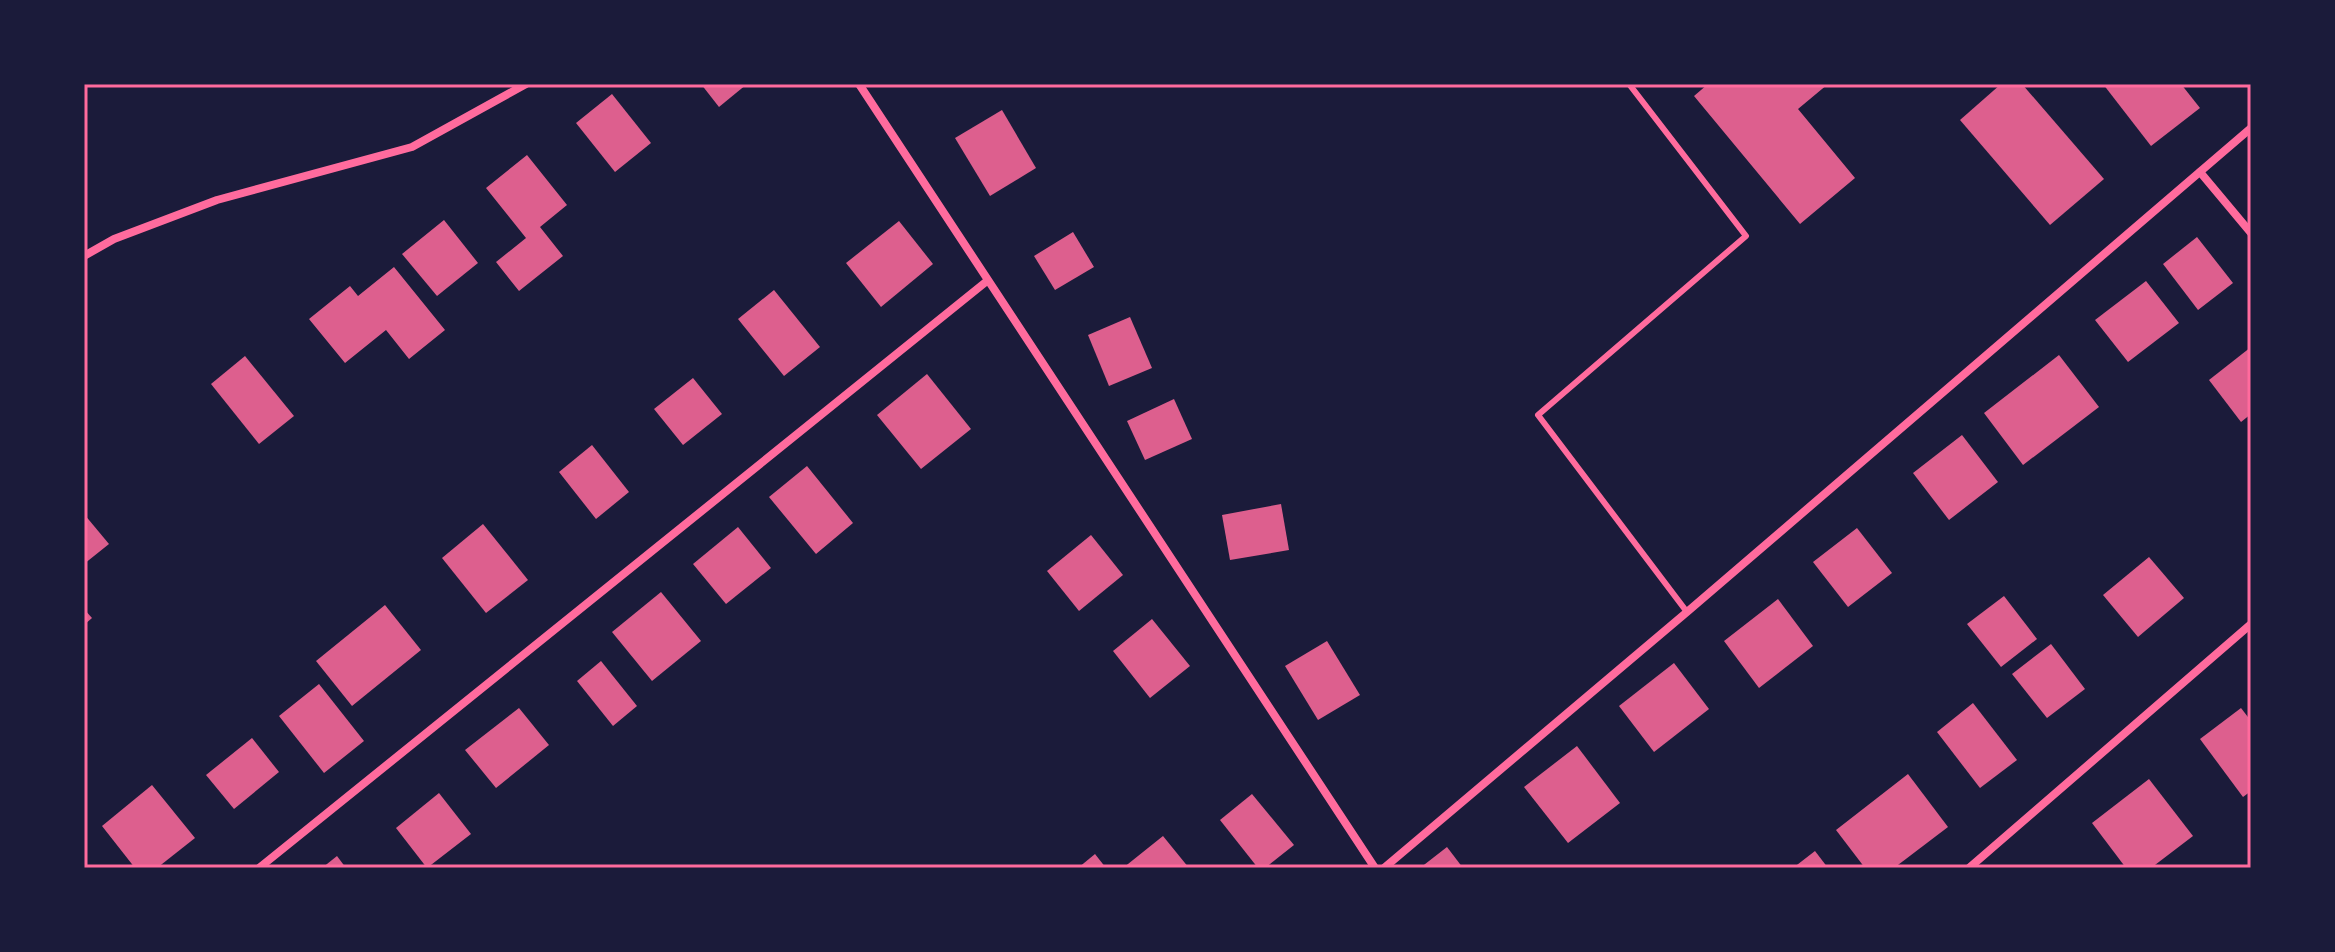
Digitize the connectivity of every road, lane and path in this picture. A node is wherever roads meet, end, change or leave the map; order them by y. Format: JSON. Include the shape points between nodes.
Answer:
{"nodes":[{"id":1,"x":526,"y":84,"type":"edge"},
{"id":2,"x":859,"y":84,"type":"edge"},
{"id":3,"x":1629,"y":84,"type":"edge"},
{"id":4,"x":2251,"y":128,"type":"edge"},
{"id":5,"x":2200,"y":172,"type":"junction"},
{"id":6,"x":2251,"y":233,"type":"edge"},
{"id":7,"x":84,"y":256,"type":"edge"},
{"id":8,"x":987,"y":281,"type":"junction"},
{"id":9,"x":1687,"y":612,"type":"junction"},
{"id":10,"x":2251,"y":624,"type":"edge"},
{"id":11,"x":259,"y":868,"type":"edge"},
{"id":12,"x":1375,"y":868,"type":"edge"},
{"id":13,"x":1384,"y":868,"type":"edge"},
{"id":14,"x":1969,"y":868,"type":"edge"}],
"edges":[{"from":1,"to":7,"type":"street","via":[[412,147],[217,200],[114,239]]},
{"from":2,"to":8,"type":"street"},
{"from":3,"to":9,"type":"lane","via":[[1746,236],[1538,415]]},
{"from":4,"to":5,"type":"street"},
{"from":5,"to":6,"type":"street"},
{"from":5,"to":9,"type":"street"},
{"from":8,"to":11,"type":"street"},
{"from":8,"to":12,"type":"street"},
{"from":9,"to":13,"type":"street"},
{"from":10,"to":14,"type":"street"}]}
